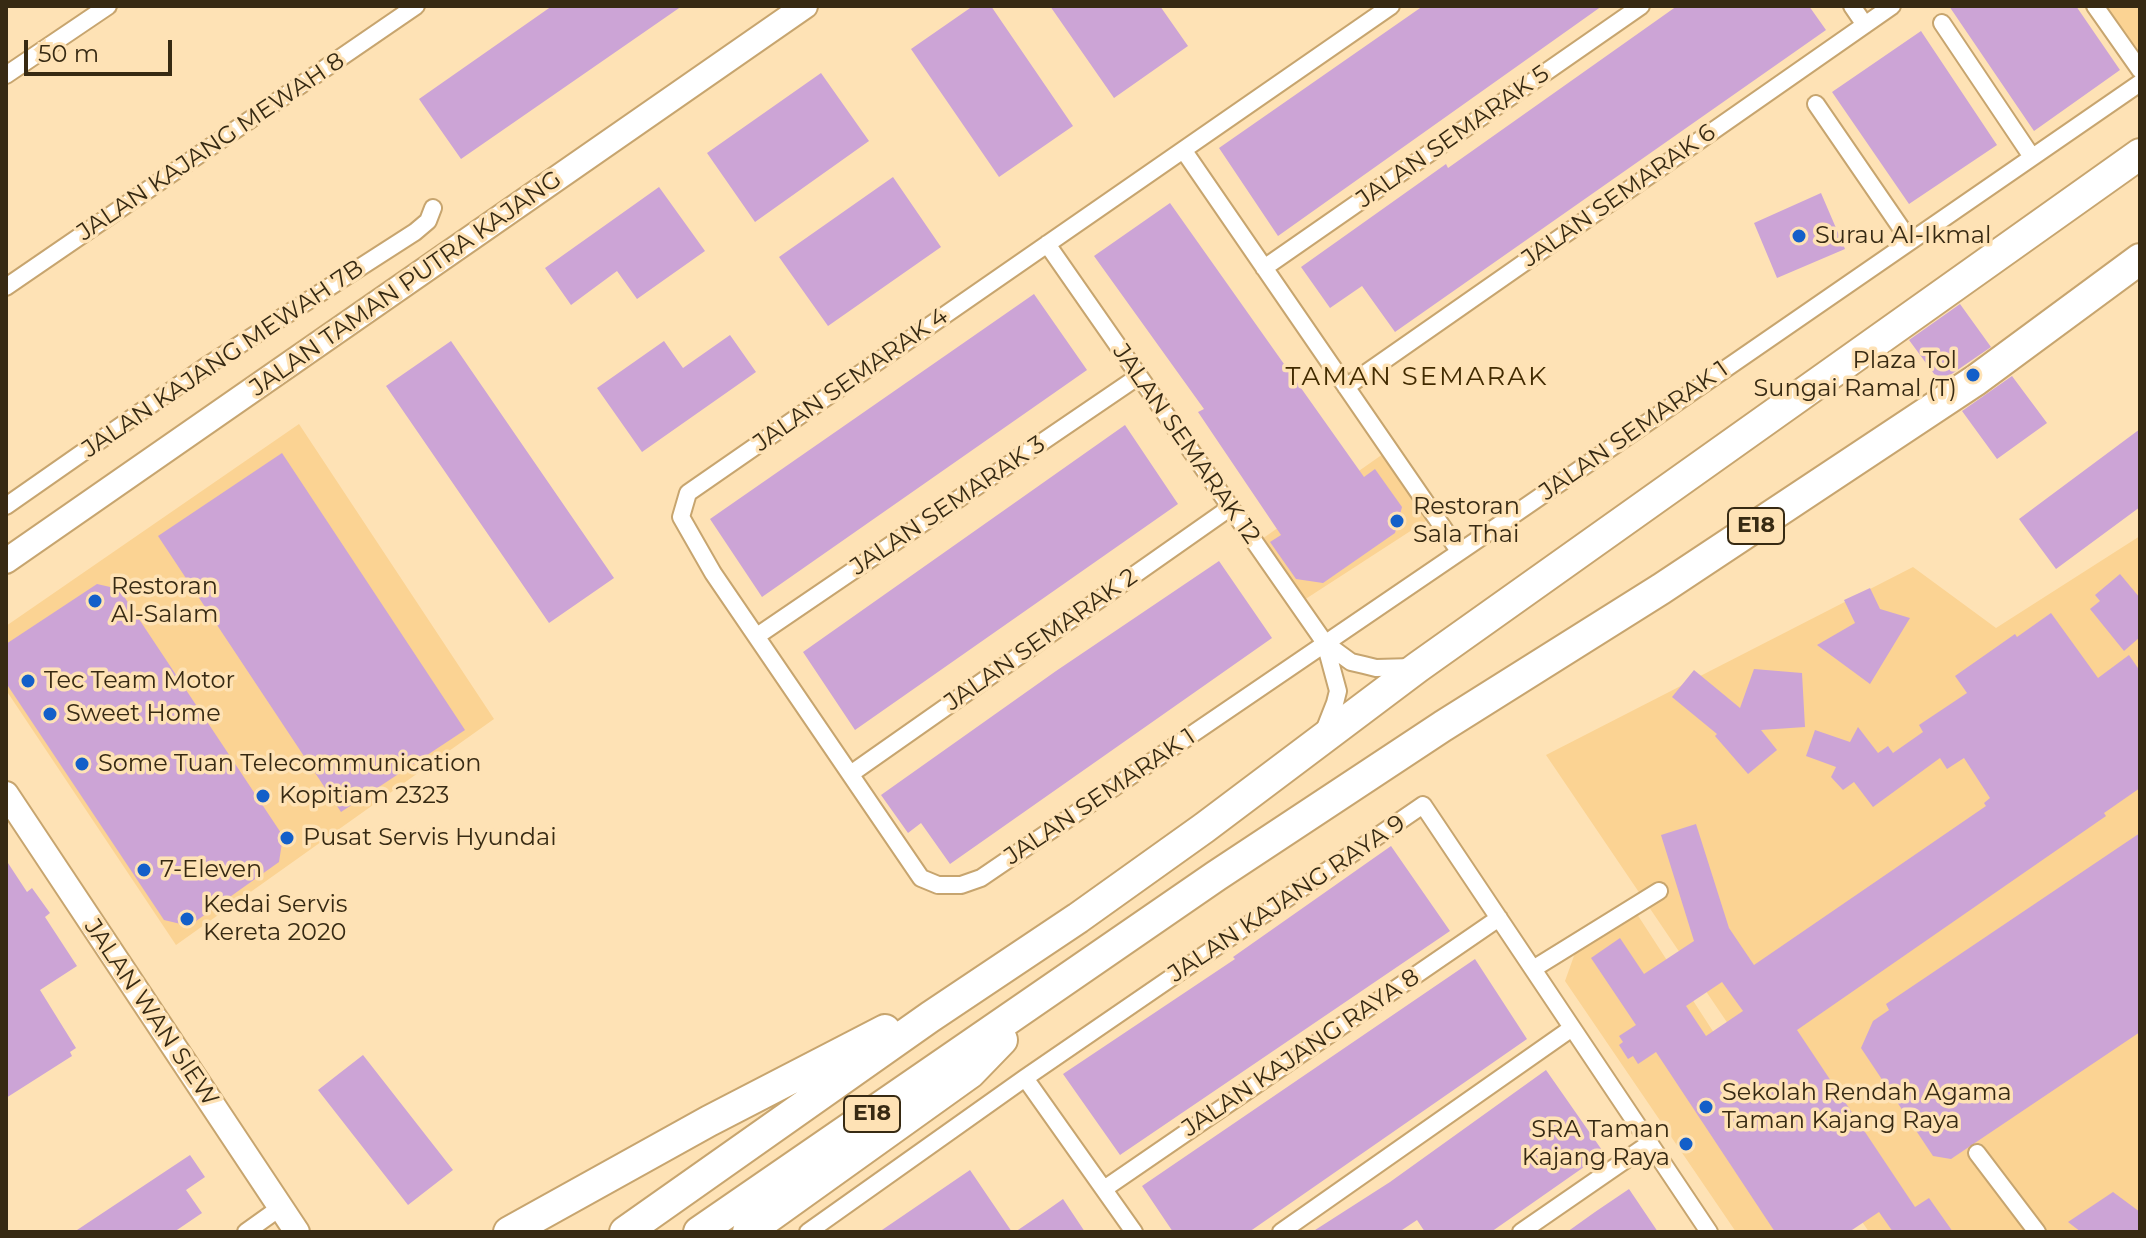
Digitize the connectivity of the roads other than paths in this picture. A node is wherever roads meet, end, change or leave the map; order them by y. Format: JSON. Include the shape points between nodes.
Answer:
{"nodes":[{"id":1,"x":108,"y":6,"type":"edge"},
{"id":2,"x":416,"y":6,"type":"edge"},
{"id":3,"x":805,"y":6,"type":"edge"},
{"id":4,"x":1391,"y":6,"type":"edge"},
{"id":5,"x":1641,"y":6,"type":"edge"},
{"id":6,"x":1852,"y":6,"type":"edge"},
{"id":7,"x":1892,"y":6,"type":"edge"},
{"id":8,"x":2095,"y":6,"type":"edge"},
{"id":9,"x":1942,"y":23,"type":"dead end"},
{"id":10,"x":1865,"y":25,"type":"junction"},
{"id":11,"x":9,"y":68,"type":"edge"},
{"id":12,"x":2140,"y":70,"type":"edge"},
{"id":13,"x":2140,"y":83,"type":"edge"},
{"id":14,"x":1816,"y":104,"type":"dead end"},
{"id":15,"x":1184,"y":151,"type":"junction"},
{"id":16,"x":2140,"y":154,"type":"edge"},
{"id":17,"x":2032,"y":157,"type":"junction"},
{"id":18,"x":433,"y":208,"type":"dead end"},
{"id":19,"x":1910,"y":241,"type":"junction"},
{"id":20,"x":1047,"y":244,"type":"junction"},
{"id":21,"x":2140,"y":259,"type":"edge"},
{"id":22,"x":1264,"y":268,"type":"junction"},
{"id":23,"x":6,"y":287,"type":"edge"},
{"id":24,"x":1139,"y":376,"type":"junction"},
{"id":25,"x":1346,"y":387,"type":"junction"},
{"id":26,"x":6,"y":506,"type":"edge"},
{"id":27,"x":1231,"y":507,"type":"junction"},
{"id":28,"x":1459,"y":551,"type":"junction"},
{"id":29,"x":6,"y":561,"type":"edge"},
{"id":30,"x":757,"y":636,"type":"junction"},
{"id":31,"x":1325,"y":643,"type":"junction"},
{"id":32,"x":1418,"y":667,"type":"junction"},
{"id":33,"x":1320,"y":741,"type":"junction"},
{"id":34,"x":852,"y":773,"type":"junction"},
{"id":35,"x":6,"y":794,"type":"edge"},
{"id":36,"x":921,"y":878,"type":"joint"},
{"id":37,"x":1659,"y":891,"type":"dead end"},
{"id":38,"x":1499,"y":918,"type":"junction"},
{"id":39,"x":1533,"y":969,"type":"junction"},
{"id":40,"x":987,"y":978,"type":"junction"},
{"id":41,"x":1045,"y":995,"type":"junction"},
{"id":42,"x":1572,"y":1028,"type":"junction"},
{"id":43,"x":1025,"y":1078,"type":"junction"},
{"id":44,"x":1650,"y":1143,"type":"junction"},
{"id":45,"x":1977,"y":1153,"type":"dead end"},
{"id":46,"x":1104,"y":1189,"type":"junction"},
{"id":47,"x":281,"y":1207,"type":"junction"},
{"id":48,"x":511,"y":1231,"type":"edge"},
{"id":49,"x":246,"y":1232,"type":"edge"},
{"id":50,"x":297,"y":1232,"type":"edge"},
{"id":51,"x":625,"y":1232,"type":"edge"},
{"id":52,"x":699,"y":1232,"type":"edge"},
{"id":53,"x":748,"y":1232,"type":"edge"},
{"id":54,"x":808,"y":1232,"type":"edge"},
{"id":55,"x":1134,"y":1232,"type":"edge"},
{"id":56,"x":1281,"y":1232,"type":"edge"},
{"id":57,"x":1521,"y":1232,"type":"edge"},
{"id":58,"x":1709,"y":1232,"type":"edge"},
{"id":59,"x":2037,"y":1232,"type":"edge"}],
"edges":[{"from":1,"to":11,"type":"street"},
{"from":2,"to":23,"type":"street","name":"JALAN KAJANG MEWAH 8"},
{"from":3,"to":29,"type":"street","name":"JALAN TAMAN PUTRA KAJANG"},
{"from":4,"to":15,"type":"street","name":"JALAN SEMARAK 4"},
{"from":5,"to":22,"type":"street","name":"JALAN SEMARAK 5"},
{"from":6,"to":10,"type":"street"},
{"from":7,"to":10,"type":"street","name":"JALAN SEMARAK 6"},
{"from":8,"to":12,"type":"street"},
{"from":9,"to":17,"type":"street"},
{"from":10,"to":25,"type":"street","name":"JALAN SEMARAK 6"},
{"from":13,"to":17,"type":"street","name":"JALAN SEMARAK 1"},
{"from":14,"to":19,"type":"street"},
{"from":15,"to":20,"type":"street","name":"JALAN SEMARAK 4"},
{"from":15,"to":22,"type":"street"},
{"from":16,"to":32,"type":"highway","number":"E18"},
{"from":17,"to":19,"type":"street","name":"JALAN SEMARAK 1"},
{"from":18,"to":26,"type":"street","name":"JALAN KAJANG MEWAH 7B","via":[[415,232],[205,367]]},
{"from":19,"to":28,"type":"street","name":"JALAN SEMARAK 1"},
{"from":20,"to":24,"type":"street","name":"JALAN SEMARAK 12"},
{"from":20,"to":30,"type":"street","name":"JALAN SEMARAK 4","via":[[688,493],[681,517]]},
{"from":21,"to":41,"type":"highway","number":"E18","via":[[1963,389],[1216,876]]},
{"from":22,"to":25,"type":"street"},
{"from":24,"to":27,"type":"street","name":"JALAN SEMARAK 12"},
{"from":24,"to":30,"type":"street","name":"JALAN SEMARAK 3"},
{"from":25,"to":28,"type":"street"},
{"from":27,"to":31,"type":"street","name":"JALAN SEMARAK 12"},
{"from":27,"to":34,"type":"street","name":"JALAN SEMARAK 2"},
{"from":28,"to":31,"type":"street","name":"JALAN SEMARAK 1"},
{"from":30,"to":34,"type":"street","name":"JALAN SEMARAK 4"},
{"from":31,"to":32,"type":"street","name":"JALAN SEMARAK 12","via":[[1351,662],[1376,668]]},
{"from":31,"to":33,"type":"street","name":"JALAN SEMARAK 12","via":[[1338,691]]},
{"from":31,"to":36,"type":"street","name":"JALAN SEMARAK 1","via":[[981,878],[961,885]]},
{"from":32,"to":33,"type":"highway","number":"E18"},
{"from":33,"to":40,"type":"highway","number":"E18"},
{"from":34,"to":36,"type":"street","name":"JALAN SEMARAK 4"},
{"from":35,"to":47,"type":"street","name":"JALAN WAN SIEW"},
{"from":37,"to":39,"type":"street"},
{"from":38,"to":39,"type":"street","name":"JALAN KAJANG RAYA 9"},
{"from":38,"to":43,"type":"street","name":"JALAN KAJANG RAYA 9","via":[[1423,805]]},
{"from":38,"to":46,"type":"street","name":"JALAN KAJANG RAYA 8"},
{"from":39,"to":42,"type":"street","name":"JALAN KAJANG RAYA 9"},
{"from":40,"to":48,"type":"highway","via":[[778,1084]]},
{"from":40,"to":51,"type":"highway","number":"E18"},
{"from":41,"to":52,"type":"highway","number":"E18"},
{"from":41,"to":53,"type":"highway","via":[[970,1073]]},
{"from":42,"to":44,"type":"street","name":"JALAN KAJANG RAYA 9"},
{"from":42,"to":56,"type":"street"},
{"from":43,"to":46,"type":"street"},
{"from":43,"to":54,"type":"street","name":"JALAN KAJANG RAYA 9"},
{"from":44,"to":57,"type":"street"},
{"from":44,"to":58,"type":"street","name":"JALAN KAJANG RAYA 9"},
{"from":45,"to":59,"type":"street"},
{"from":46,"to":55,"type":"street"},
{"from":47,"to":49,"type":"street"},
{"from":47,"to":50,"type":"street","name":"JALAN WAN SIEW"}]}
